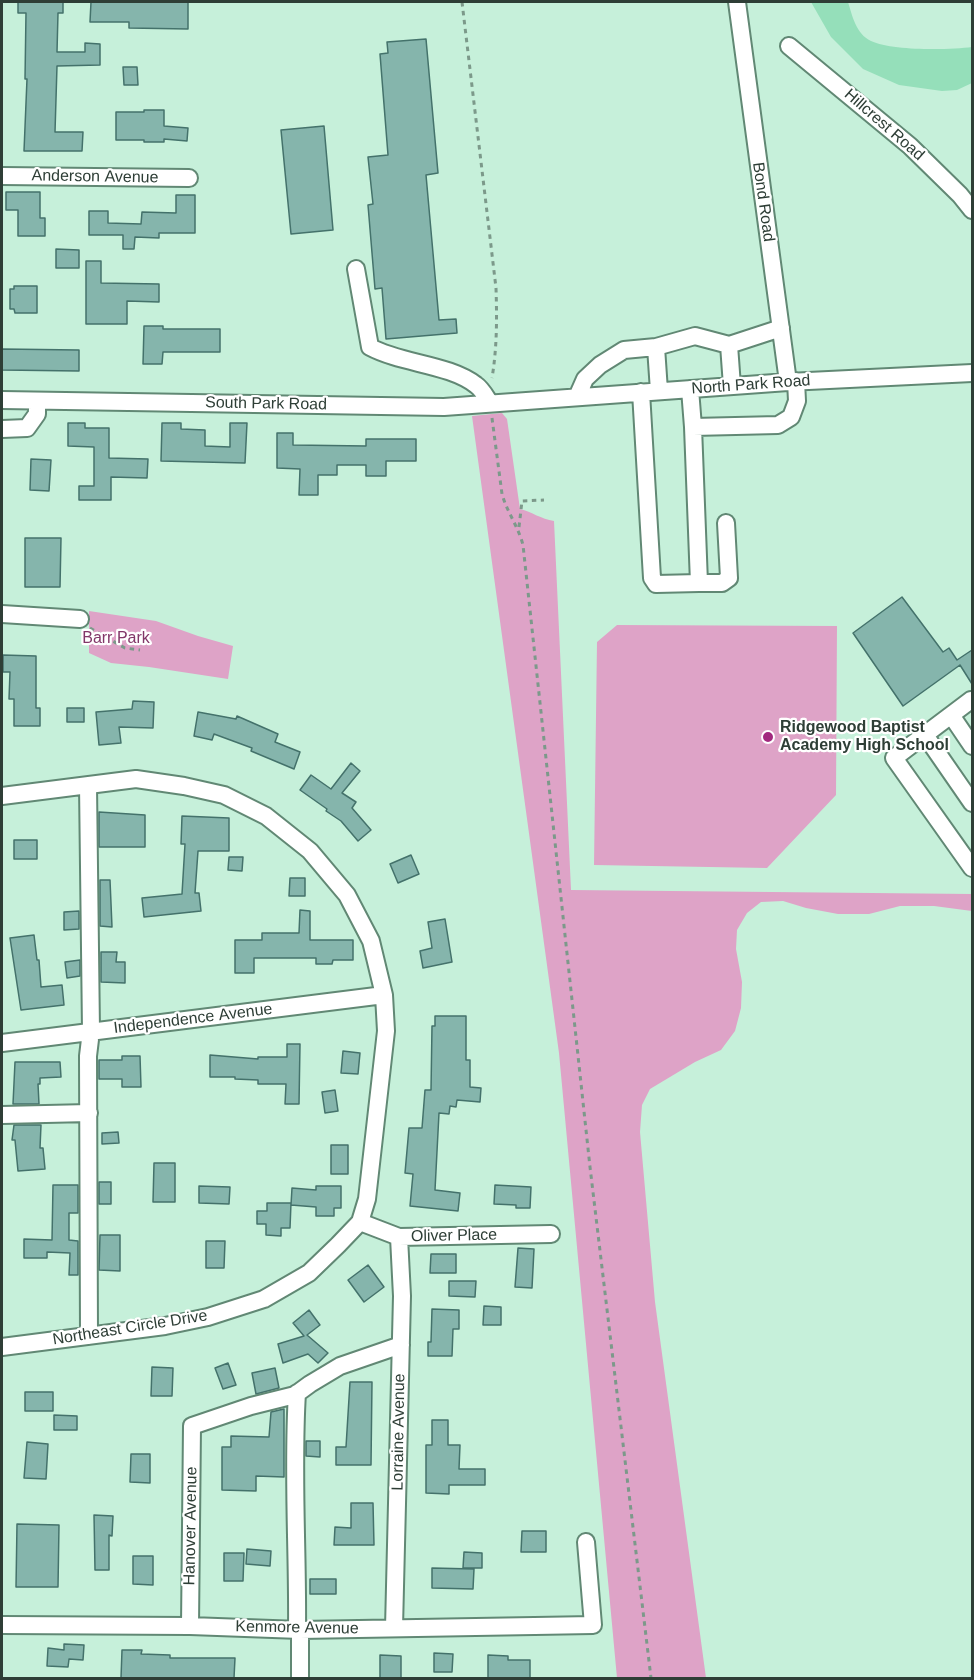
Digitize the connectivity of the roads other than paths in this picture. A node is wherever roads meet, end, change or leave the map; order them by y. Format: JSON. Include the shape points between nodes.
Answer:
{"nodes":[{"id":1,"x":737,"y":2,"type":"edge"},
{"id":2,"x":789,"y":46,"type":"dead end"},
{"id":3,"x":2,"y":176,"type":"edge"},
{"id":4,"x":189,"y":178,"type":"dead end"},
{"id":5,"x":972,"y":210,"type":"edge"},
{"id":6,"x":356,"y":269,"type":"dead end"},
{"id":7,"x":781,"y":328,"type":"junction"},
{"id":8,"x":729,"y":345,"type":"junction"},
{"id":9,"x":656,"y":347,"type":"junction"},
{"id":10,"x":972,"y":373,"type":"edge"},
{"id":11,"x":792,"y":381,"type":"junction"},
{"id":12,"x":732,"y":386,"type":"junction"},
{"id":13,"x":690,"y":389,"type":"junction"},
{"id":14,"x":659,"y":391,"type":"junction"},
{"id":15,"x":641,"y":392,"type":"junction"},
{"id":16,"x":577,"y":397,"type":"junction"},
{"id":17,"x":2,"y":400,"type":"edge"},
{"id":18,"x":531,"y":400,"type":"joint"},
{"id":19,"x":37,"y":401,"type":"junction"},
{"id":20,"x":490,"y":403,"type":"junction"},
{"id":21,"x":693,"y":427,"type":"junction"},
{"id":22,"x":2,"y":429,"type":"edge"},
{"id":23,"x":726,"y":523,"type":"dead end"},
{"id":24,"x":699,"y":583,"type":"junction"},
{"id":25,"x":2,"y":614,"type":"edge"},
{"id":26,"x":80,"y":619,"type":"road end"},
{"id":27,"x":972,"y":701,"type":"edge"},
{"id":28,"x":951,"y":715,"type":"junction"},
{"id":29,"x":925,"y":735,"type":"junction"},
{"id":30,"x":972,"y":746,"type":"edge"},
{"id":31,"x":88,"y":785,"type":"junction"},
{"id":32,"x":2,"y":796,"type":"edge"},
{"id":33,"x":972,"y":803,"type":"edge"},
{"id":34,"x":972,"y":868,"type":"edge"},
{"id":35,"x":384,"y":995,"type":"junction"},
{"id":36,"x":91,"y":1032,"type":"junction"},
{"id":37,"x":2,"y":1043,"type":"edge"},
{"id":38,"x":89,"y":1113,"type":"junction"},
{"id":39,"x":2,"y":1115,"type":"edge"},
{"id":40,"x":360,"y":1222,"type":"junction"},
{"id":41,"x":551,"y":1234,"type":"dead end"},
{"id":42,"x":399,"y":1237,"type":"junction"},
{"id":43,"x":89,"y":1336,"type":"junction"},
{"id":44,"x":401,"y":1345,"type":"junction"},
{"id":45,"x":2,"y":1347,"type":"edge"},
{"id":46,"x":297,"y":1393,"type":"junction"},
{"id":47,"x":586,"y":1542,"type":"dead end"},
{"id":48,"x":2,"y":1624,"type":"edge"},
{"id":49,"x":190,"y":1626,"type":"junction"},
{"id":50,"x":394,"y":1628,"type":"junction"},
{"id":51,"x":298,"y":1630,"type":"junction"},
{"id":52,"x":300,"y":1678,"type":"edge"}],
"edges":[{"from":1,"to":7,"type":"street","name":"Bond Road"},
{"from":2,"to":5,"type":"street","name":"Hillcrest Road","via":[[910,146]]},
{"from":3,"to":4,"type":"street","name":"Anderson Avenue"},
{"from":6,"to":20,"type":"street","via":[[370,347],[386,356],[458,374],[477,386]]},
{"from":7,"to":8,"type":"street"},
{"from":7,"to":11,"type":"street","name":"Bond Road"},
{"from":8,"to":9,"type":"street","via":[[695,336]]},
{"from":8,"to":12,"type":"street"},
{"from":9,"to":14,"type":"street"},
{"from":9,"to":16,"type":"street","via":[[624,350],[600,365],[585,379]]},
{"from":10,"to":11,"type":"street","name":"North Park Road"},
{"from":11,"to":12,"type":"street","name":"North Park Road"},
{"from":11,"to":21,"type":"street","name":"Bond Road","via":[[797,401],[791,417],[778,425]]},
{"from":12,"to":13,"type":"street","name":"North Park Road"},
{"from":13,"to":14,"type":"street","name":"North Park Road"},
{"from":13,"to":21,"type":"street"},
{"from":14,"to":15,"type":"street","name":"North Park Road"},
{"from":15,"to":16,"type":"street","name":"North Park Road"},
{"from":15,"to":24,"type":"street","via":[[652,578],[656,584]]},
{"from":16,"to":18,"type":"street","name":"North Park Road"},
{"from":17,"to":19,"type":"street","name":"South Park Road"},
{"from":18,"to":20,"type":"street","name":"South Park Road"},
{"from":19,"to":20,"type":"street","name":"South Park Road","via":[[444,406]]},
{"from":19,"to":22,"type":"street","via":[[37,414],[27,428]]},
{"from":21,"to":24,"type":"street"},
{"from":23,"to":24,"type":"street","via":[[729,578],[722,583]]},
{"from":25,"to":26,"type":"street"},
{"from":27,"to":28,"type":"street"},
{"from":28,"to":29,"type":"street"},
{"from":28,"to":30,"type":"street"},
{"from":29,"to":33,"type":"street"},
{"from":29,"to":34,"type":"street","via":[[894,758]]},
{"from":31,"to":32,"type":"street"},
{"from":31,"to":35,"type":"street","via":[[136,779],[184,786],[224,795],[266,816],[310,851],[347,895],[371,941]]},
{"from":31,"to":36,"type":"street"},
{"from":35,"to":36,"type":"street","name":"Independence Avenue"},
{"from":35,"to":40,"type":"street","via":[[386,1031],[367,1199]]},
{"from":36,"to":37,"type":"street","name":"Independence Avenue"},
{"from":36,"to":38,"type":"street"},
{"from":38,"to":39,"type":"street"},
{"from":38,"to":43,"type":"street"},
{"from":40,"to":42,"type":"street","name":"Oliver Place"},
{"from":40,"to":43,"type":"street","name":"Northeast Circle Drive","via":[[309,1273],[264,1299],[208,1317]]},
{"from":41,"to":42,"type":"street","name":"Oliver Place"},
{"from":42,"to":44,"type":"street","name":"Lorraine Avenue"},
{"from":43,"to":45,"type":"street","name":"Northeast Circle Drive"},
{"from":44,"to":46,"type":"street","via":[[340,1366]]},
{"from":44,"to":50,"type":"street","name":"Lorraine Avenue"},
{"from":46,"to":49,"type":"street","name":"Hanover Avenue","via":[[192,1426]]},
{"from":46,"to":51,"type":"street","via":[[294,1506]]},
{"from":47,"to":50,"type":"street","name":"Kenmore Avenue","via":[[593,1625]]},
{"from":48,"to":49,"type":"street","name":"Kenmore Avenue"},
{"from":49,"to":51,"type":"street","name":"Kenmore Avenue"},
{"from":50,"to":51,"type":"street","name":"Kenmore Avenue"},
{"from":51,"to":52,"type":"street"}]}
